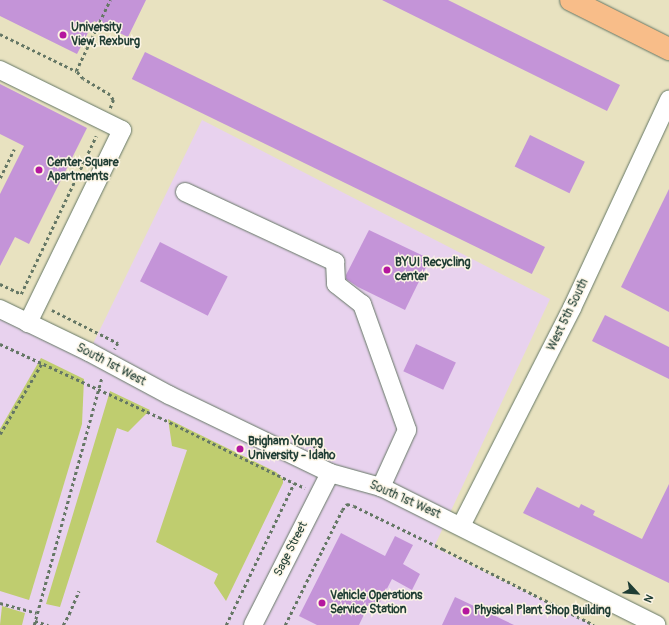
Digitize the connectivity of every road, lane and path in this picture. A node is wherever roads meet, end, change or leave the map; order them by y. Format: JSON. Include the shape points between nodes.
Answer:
{"nodes":[{"id":1,"x":110,"y":0,"type":"edge"},
{"id":2,"x":571,"y":0,"type":"edge"},
{"id":3,"x":0,"y":34,"type":"edge"},
{"id":4,"x":669,"y":49,"type":"edge"},
{"id":5,"x":0,"y":70,"type":"edge"},
{"id":6,"x":76,"y":71,"type":"junction"},
{"id":7,"x":669,"y":100,"type":"edge"},
{"id":8,"x":103,"y":121,"type":"junction"},
{"id":9,"x":14,"y":149,"type":"dead end"},
{"id":10,"x":0,"y":178,"type":"edge"},
{"id":11,"x":185,"y":192,"type":"dead end"},
{"id":12,"x":0,"y":284,"type":"edge"},
{"id":13,"x":21,"y":294,"type":"junction"},
{"id":14,"x":38,"y":302,"type":"junction"},
{"id":15,"x":0,"y":309,"type":"edge"},
{"id":16,"x":28,"y":323,"type":"junction"},
{"id":17,"x":118,"y":343,"type":"dead end"},
{"id":18,"x":0,"y":344,"type":"edge"},
{"id":19,"x":42,"y":363,"type":"junction"},
{"id":20,"x":102,"y":376,"type":"dead end"},
{"id":21,"x":98,"y":389,"type":"junction"},
{"id":22,"x":0,"y":434,"type":"edge"},
{"id":23,"x":330,"y":473,"type":"junction"},
{"id":24,"x":294,"y":483,"type":"junction"},
{"id":25,"x":381,"y":487,"type":"junction"},
{"id":26,"x":312,"y":490,"type":"dead end"},
{"id":27,"x":461,"y":526,"type":"junction"},
{"id":28,"x":79,"y":591,"type":"dead end"},
{"id":29,"x":0,"y":603,"type":"edge"},
{"id":30,"x":37,"y":613,"type":"junction"},
{"id":31,"x":35,"y":621,"type":"junction"},
{"id":32,"x":652,"y":624,"type":"edge"},
{"id":33,"x":34,"y":625,"type":"edge"},
{"id":34,"x":48,"y":625,"type":"edge"},
{"id":35,"x":62,"y":625,"type":"edge"},
{"id":36,"x":226,"y":625,"type":"edge"},
{"id":37,"x":253,"y":625,"type":"edge"},
{"id":38,"x":285,"y":625,"type":"edge"},
{"id":39,"x":594,"y":625,"type":"edge"}],
"edges":[{"from":1,"to":6,"type":"path"},
{"from":2,"to":4,"type":"main road"},
{"from":3,"to":6,"type":"path"},
{"from":5,"to":8,"type":"street"},
{"from":6,"to":8,"type":"path","via":[[83,79],[110,95],[113,100]]},
{"from":7,"to":27,"type":"street","name":"West 5th South","via":[[569,315]]},
{"from":8,"to":13,"type":"path"},
{"from":8,"to":14,"type":"street","via":[[122,130]]},
{"from":9,"to":10,"type":"path"},
{"from":11,"to":25,"type":"street","via":[[335,262],[336,284],[362,304],[407,430]]},
{"from":12,"to":13,"type":"path"},
{"from":13,"to":14,"type":"path"},
{"from":14,"to":16,"type":"street"},
{"from":14,"to":17,"type":"path"},
{"from":15,"to":16,"type":"street","name":"South 1st West"},
{"from":16,"to":23,"type":"street","name":"South 1st West"},
{"from":18,"to":19,"type":"path"},
{"from":19,"to":21,"type":"path"},
{"from":19,"to":22,"type":"path"},
{"from":20,"to":21,"type":"path"},
{"from":21,"to":24,"type":"path"},
{"from":21,"to":30,"type":"path"},
{"from":23,"to":25,"type":"street","name":"South 1st West"},
{"from":23,"to":37,"type":"street","name":"Sage Street"},
{"from":24,"to":26,"type":"path"},
{"from":24,"to":36,"type":"path"},
{"from":25,"to":27,"type":"street","name":"South 1st West"},
{"from":27,"to":32,"type":"street","name":"South 1st West"},
{"from":28,"to":35,"type":"path"},
{"from":29,"to":30,"type":"path"},
{"from":30,"to":31,"type":"path"},
{"from":31,"to":33,"type":"path"},
{"from":31,"to":34,"type":"path"},
{"from":38,"to":39,"type":"path","via":[[346,504],[443,549]]}]}
